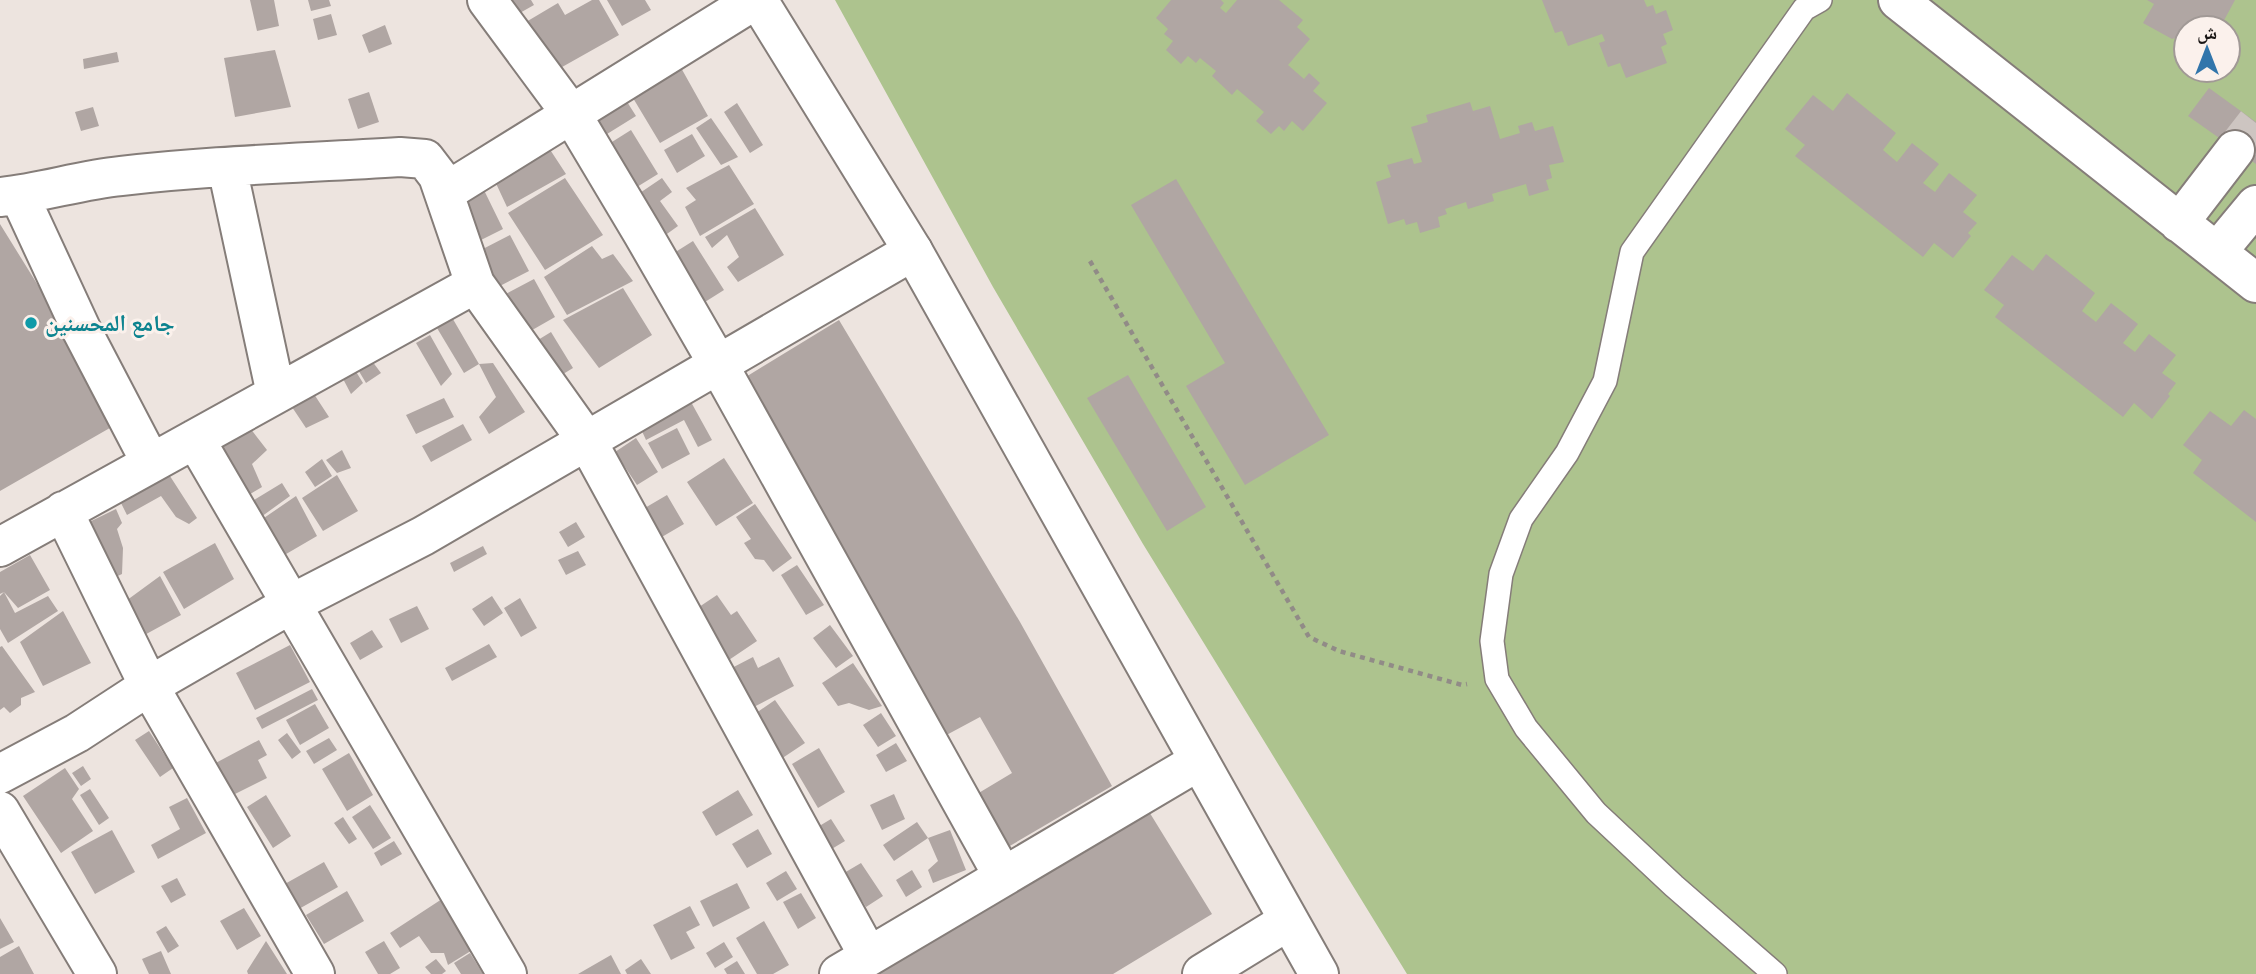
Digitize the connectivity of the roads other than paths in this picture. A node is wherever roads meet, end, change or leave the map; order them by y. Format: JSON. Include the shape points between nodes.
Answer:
{"nodes":[{"id":1,"x":487,"y":0,"type":"edge"},
{"id":2,"x":756,"y":0,"type":"edge"},
{"id":3,"x":1820,"y":0,"type":"edge"},
{"id":4,"x":1899,"y":0,"type":"edge"},
{"id":5,"x":572,"y":115,"type":"junction"},
{"id":6,"x":2235,"y":150,"type":"tunnel mouth"},
{"id":7,"x":227,"y":167,"type":"junction"},
{"id":8,"x":444,"y":193,"type":"junction"},
{"id":9,"x":10,"y":196,"type":"edge"},
{"id":10,"x":2256,"y":205,"type":"edge"},
{"id":11,"x":2179,"y":223,"type":"junction"},
{"id":12,"x":913,"y":251,"type":"junction"},
{"id":13,"x":2217,"y":252,"type":"junction"},
{"id":14,"x":475,"y":284,"type":"junction"},
{"id":15,"x":2256,"y":284,"type":"edge"},
{"id":16,"x":718,"y":364,"type":"junction"},
{"id":17,"x":276,"y":394,"type":"junction"},
{"id":18,"x":195,"y":439,"type":"junction"},
{"id":19,"x":587,"y":441,"type":"junction"},
{"id":20,"x":151,"y":463,"type":"junction"},
{"id":21,"x":63,"y":511,"type":"junction"},
{"id":22,"x":0,"y":547,"type":"edge"},
{"id":23,"x":291,"y":604,"type":"junction"},
{"id":24,"x":149,"y":686,"type":"junction"},
{"id":25,"x":1199,"y":761,"type":"junction"},
{"id":26,"x":0,"y":775,"type":"edge"},
{"id":27,"x":0,"y":811,"type":"edge"},
{"id":28,"x":1003,"y":876,"type":"junction"},
{"id":29,"x":1288,"y":921,"type":"junction"},
{"id":30,"x":853,"y":965,"type":"edge"},
{"id":31,"x":97,"y":974,"type":"edge"},
{"id":32,"x":315,"y":974,"type":"edge"},
{"id":33,"x":507,"y":974,"type":"edge"},
{"id":34,"x":1202,"y":974,"type":"edge"},
{"id":35,"x":1319,"y":974,"type":"edge"},
{"id":36,"x":1775,"y":974,"type":"edge"}],
"edges":[{"from":1,"to":5,"type":"street"},
{"from":2,"to":5,"type":"street"},
{"from":2,"to":12,"type":"street"},
{"from":3,"to":36,"type":"lane","via":[[1804,9],[1632,252],[1605,381],[1567,453],[1521,519],[1502,574],[1493,641],[1497,679],[1525,728],[1596,813]]},
{"from":4,"to":11,"type":"street"},
{"from":5,"to":8,"type":"street"},
{"from":5,"to":16,"type":"street"},
{"from":6,"to":11,"type":"street"},
{"from":7,"to":8,"type":"street","via":[[412,157],[431,165]]},
{"from":7,"to":9,"type":"street","via":[[119,176]]},
{"from":7,"to":17,"type":"street"},
{"from":8,"to":14,"type":"street"},
{"from":9,"to":20,"type":"street"},
{"from":10,"to":13,"type":"street"},
{"from":11,"to":13,"type":"street"},
{"from":12,"to":16,"type":"street"},
{"from":12,"to":25,"type":"street"},
{"from":13,"to":15,"type":"street"},
{"from":14,"to":17,"type":"street"},
{"from":14,"to":19,"type":"street"},
{"from":16,"to":19,"type":"street"},
{"from":16,"to":28,"type":"street"},
{"from":17,"to":18,"type":"street"},
{"from":18,"to":20,"type":"street"},
{"from":18,"to":23,"type":"street"},
{"from":19,"to":23,"type":"street","via":[[423,536]]},
{"from":19,"to":30,"type":"street"},
{"from":20,"to":21,"type":"street"},
{"from":21,"to":22,"type":"street"},
{"from":21,"to":24,"type":"street"},
{"from":23,"to":24,"type":"street"},
{"from":23,"to":33,"type":"street"},
{"from":24,"to":26,"type":"street"},
{"from":24,"to":32,"type":"street"},
{"from":25,"to":28,"type":"street"},
{"from":25,"to":29,"type":"street"},
{"from":27,"to":31,"type":"street"},
{"from":28,"to":30,"type":"street"},
{"from":29,"to":34,"type":"street"},
{"from":29,"to":35,"type":"street"}]}
